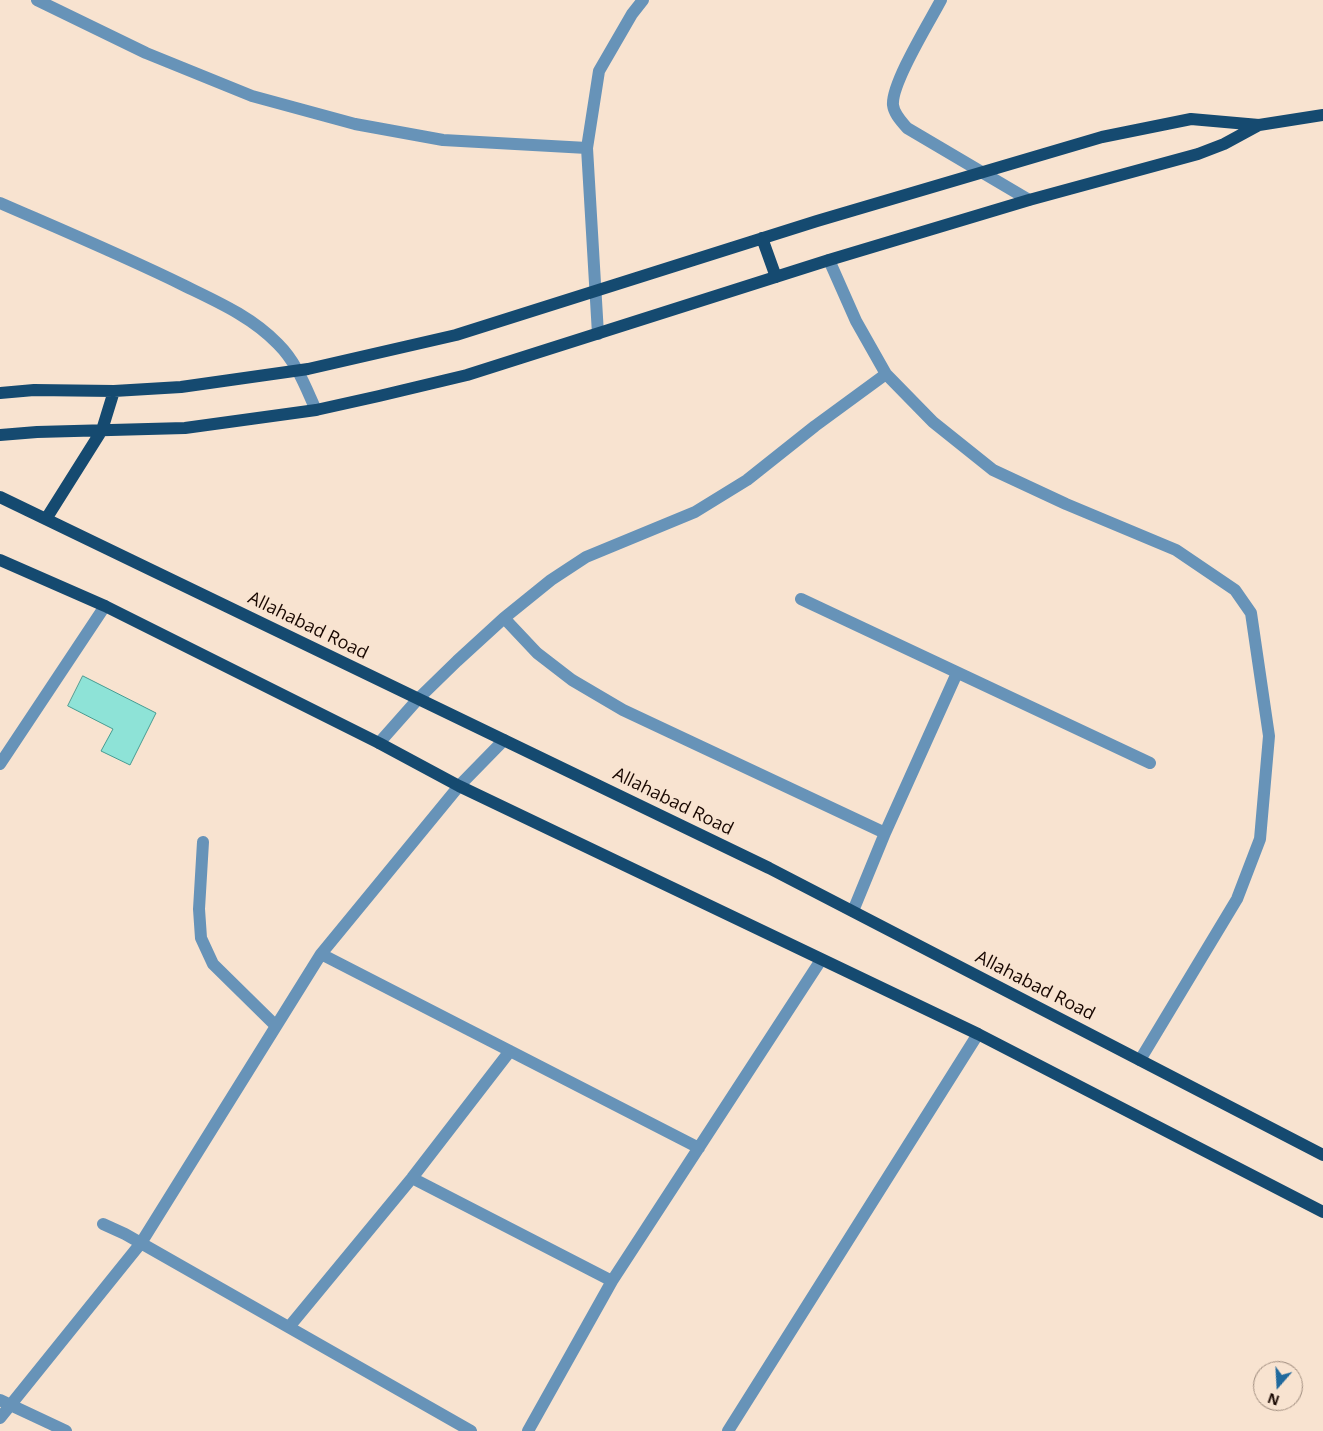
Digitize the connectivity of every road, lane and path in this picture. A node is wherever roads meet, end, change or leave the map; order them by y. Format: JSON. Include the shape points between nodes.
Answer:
{"nodes":[{"id":1,"x":37,"y":0,"type":"edge"},
{"id":2,"x":643,"y":0,"type":"edge"},
{"id":3,"x":941,"y":0,"type":"edge"},
{"id":4,"x":1323,"y":115,"type":"edge"},
{"id":5,"x":1258,"y":125,"type":"junction"},
{"id":6,"x":588,"y":148,"type":"junction"},
{"id":7,"x":983,"y":172,"type":"junction"},
{"id":8,"x":1029,"y":200,"type":"junction"},
{"id":9,"x":0,"y":203,"type":"edge"},
{"id":10,"x":762,"y":238,"type":"junction"},
{"id":11,"x":829,"y":260,"type":"junction"},
{"id":12,"x":776,"y":277,"type":"junction"},
{"id":13,"x":596,"y":292,"type":"junction"},
{"id":14,"x":598,"y":334,"type":"junction"},
{"id":15,"x":299,"y":370,"type":"junction"},
{"id":16,"x":886,"y":374,"type":"junction"},
{"id":17,"x":114,"y":391,"type":"junction"},
{"id":18,"x":0,"y":394,"type":"edge"},
{"id":19,"x":316,"y":410,"type":"junction"},
{"id":20,"x":102,"y":430,"type":"junction"},
{"id":21,"x":0,"y":435,"type":"edge"},
{"id":22,"x":0,"y":497,"type":"edge"},
{"id":23,"x":46,"y":519,"type":"junction"},
{"id":24,"x":0,"y":560,"type":"edge"},
{"id":25,"x":802,"y":599,"type":"dead end"},
{"id":26,"x":106,"y":606,"type":"junction"},
{"id":27,"x":504,"y":618,"type":"junction"},
{"id":28,"x":957,"y":673,"type":"junction"},
{"id":29,"x":418,"y":699,"type":"junction"},
{"id":30,"x":504,"y":740,"type":"junction"},
{"id":31,"x":379,"y":743,"type":"junction"},
{"id":32,"x":1150,"y":763,"type":"dead end"},
{"id":33,"x":0,"y":764,"type":"edge"},
{"id":34,"x":458,"y":786,"type":"junction"},
{"id":35,"x":885,"y":832,"type":"junction"},
{"id":36,"x":203,"y":842,"type":"dead end"},
{"id":37,"x":853,"y":912,"type":"junction"},
{"id":38,"x":321,"y":954,"type":"junction"},
{"id":39,"x":821,"y":960,"type":"junction"},
{"id":40,"x":276,"y":1026,"type":"junction"},
{"id":41,"x":978,"y":1034,"type":"junction"},
{"id":42,"x":510,"y":1051,"type":"junction"},
{"id":43,"x":1140,"y":1060,"type":"junction"},
{"id":44,"x":699,"y":1148,"type":"junction"},
{"id":45,"x":1323,"y":1155,"type":"edge"},
{"id":46,"x":412,"y":1178,"type":"junction"},
{"id":47,"x":1323,"y":1212,"type":"edge"},
{"id":48,"x":103,"y":1224,"type":"dead end"},
{"id":49,"x":141,"y":1243,"type":"junction"},
{"id":50,"x":612,"y":1281,"type":"junction"},
{"id":51,"x":289,"y":1327,"type":"junction"},
{"id":52,"x":5,"y":1403,"type":"edge"},
{"id":53,"x":0,"y":1418,"type":"edge"},
{"id":54,"x":66,"y":1431,"type":"edge"},
{"id":55,"x":471,"y":1431,"type":"edge"},
{"id":56,"x":528,"y":1431,"type":"edge"},
{"id":57,"x":728,"y":1431,"type":"edge"}],
"edges":[{"from":1,"to":6,"type":"street","via":[[146,53],[252,96],[346,122],[443,140]]},
{"from":2,"to":6,"type":"street","via":[[599,71]]},
{"from":3,"to":7,"type":"street","via":[[898,83],[893,105],[908,128]]},
{"from":4,"to":5,"type":"main road"},
{"from":5,"to":7,"type":"main road","via":[[1191,119],[1102,138]]},
{"from":5,"to":8,"type":"main road","via":[[1198,154]]},
{"from":6,"to":13,"type":"street"},
{"from":7,"to":8,"type":"street"},
{"from":7,"to":10,"type":"main road"},
{"from":8,"to":11,"type":"main road"},
{"from":9,"to":15,"type":"street","via":[[148,267],[229,307],[258,326]]},
{"from":10,"to":12,"type":"main road"},
{"from":10,"to":13,"type":"main road"},
{"from":11,"to":12,"type":"main road"},
{"from":11,"to":16,"type":"street","via":[[856,321]]},
{"from":12,"to":14,"type":"main road"},
{"from":13,"to":14,"type":"street"},
{"from":13,"to":15,"type":"main road","via":[[456,335]]},
{"from":14,"to":19,"type":"main road","via":[[467,375]]},
{"from":15,"to":17,"type":"main road","via":[[181,387]]},
{"from":15,"to":19,"type":"street"},
{"from":16,"to":27,"type":"street","via":[[747,480],[695,512],[586,557]]},
{"from":16,"to":43,"type":"street","via":[[933,422],[994,470],[1176,550],[1235,590],[1251,613],[1269,736],[1260,839],[1237,899]]},
{"from":17,"to":18,"type":"main road","via":[[34,390]]},
{"from":17,"to":20,"type":"main road"},
{"from":19,"to":20,"type":"main road","via":[[185,428]]},
{"from":20,"to":21,"type":"main road"},
{"from":20,"to":23,"type":"main road"},
{"from":22,"to":23,"type":"main road","name":"Allahabad Road"},
{"from":23,"to":29,"type":"main road","name":"Allahabad Road"},
{"from":24,"to":26,"type":"main road"},
{"from":25,"to":28,"type":"street"},
{"from":26,"to":31,"type":"main road"},
{"from":26,"to":33,"type":"street"},
{"from":27,"to":29,"type":"street"},
{"from":27,"to":35,"type":"street","via":[[537,653],[572,680],[624,710]]},
{"from":28,"to":32,"type":"street"},
{"from":28,"to":35,"type":"street"},
{"from":29,"to":30,"type":"main road","name":"Allahabad Road"},
{"from":29,"to":31,"type":"street"},
{"from":30,"to":34,"type":"street"},
{"from":30,"to":37,"type":"main road","name":"Allahabad Road"},
{"from":31,"to":34,"type":"main road"},
{"from":34,"to":38,"type":"street"},
{"from":34,"to":39,"type":"main road"},
{"from":35,"to":37,"type":"street"},
{"from":36,"to":40,"type":"street","via":[[199,909],[201,938],[212,964]]},
{"from":37,"to":43,"type":"main road","name":"Allahabad Road"},
{"from":38,"to":40,"type":"street"},
{"from":38,"to":42,"type":"street"},
{"from":39,"to":41,"type":"main road"},
{"from":39,"to":44,"type":"street"},
{"from":40,"to":49,"type":"street"},
{"from":41,"to":47,"type":"main road"},
{"from":41,"to":57,"type":"street"},
{"from":42,"to":44,"type":"street"},
{"from":42,"to":46,"type":"street"},
{"from":43,"to":45,"type":"main road","name":"Allahabad Road"},
{"from":44,"to":50,"type":"street"},
{"from":46,"to":50,"type":"street"},
{"from":46,"to":51,"type":"street"},
{"from":48,"to":49,"type":"street"},
{"from":49,"to":51,"type":"street"},
{"from":49,"to":52,"type":"street"},
{"from":50,"to":56,"type":"street"},
{"from":51,"to":55,"type":"street"},
{"from":52,"to":53,"type":"street"},
{"from":52,"to":54,"type":"street"}]}
